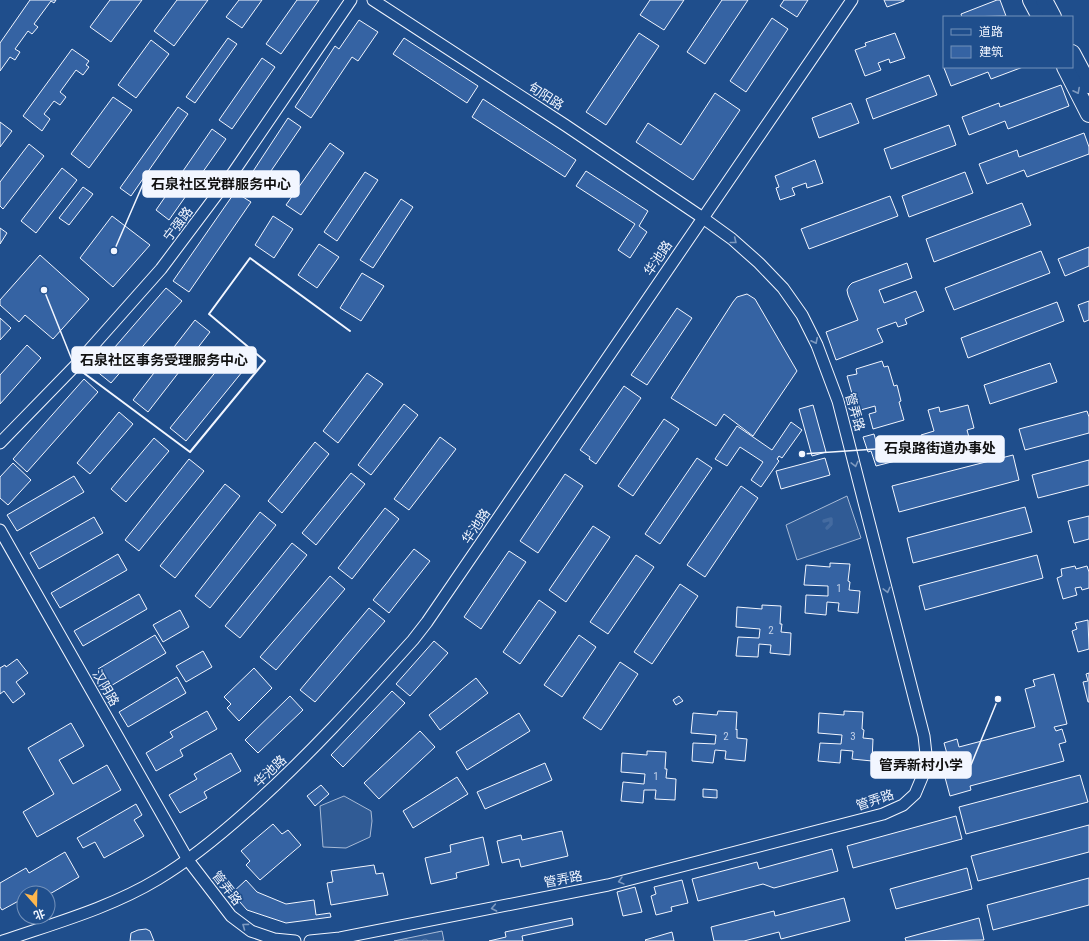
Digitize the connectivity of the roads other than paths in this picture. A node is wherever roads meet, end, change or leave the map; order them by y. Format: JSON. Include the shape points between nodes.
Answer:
{"nodes":[{"id":1,"x":351,"y":0,"type":"edge"},
{"id":2,"x":373,"y":0,"type":"edge"},
{"id":3,"x":852,"y":0,"type":"edge"},
{"id":4,"x":1031,"y":0,"type":"edge"},
{"id":5,"x":1044,"y":0,"type":"edge"},
{"id":6,"x":1039,"y":16,"type":"edge"},
{"id":7,"x":1052,"y":16,"type":"edge"},
{"id":8,"x":1073,"y":55,"type":"edge"},
{"id":9,"x":1066,"y":68,"type":"edge"},
{"id":10,"x":1089,"y":85,"type":"edge"},
{"id":11,"x":1089,"y":114,"type":"edge"},
{"id":12,"x":703,"y":218,"type":"junction"},
{"id":13,"x":0,"y":443,"type":"edge"},
{"id":14,"x":0,"y":530,"type":"edge"},
{"id":15,"x":188,"y":860,"type":"junction"},
{"id":16,"x":3,"y":941,"type":"edge"},
{"id":17,"x":295,"y":941,"type":"edge"},
{"id":18,"x":310,"y":941,"type":"edge"}],
"edges":[{"from":1,"to":13,"type":"street","name":"宁强路","via":[[233,172],[161,269],[75,366]]},
{"from":2,"to":12,"type":"street","name":"旬阳路"},
{"from":3,"to":12,"type":"street","name":"华池路"},
{"from":4,"to":6,"type":"main road"},
{"from":5,"to":7,"type":"main road"},
{"from":8,"to":10,"type":"main road"},
{"from":9,"to":11,"type":"main road","one_way":true},
{"from":12,"to":15,"type":"street","name":"华池路","via":[[428,622],[315,747],[275,787]]},
{"from":12,"to":18,"type":"street","name":"管弄路","one_way":true,"via":[[732,239],[783,288],[802,315],[818,345],[838,401],[924,736],[926,761],[915,794],[903,805],[883,814],[608,885],[340,938]]},
{"from":14,"to":15,"type":"street","name":"汉阴路"},
{"from":15,"to":16,"type":"street","name":"华池路","via":[[122,898]]},
{"from":17,"to":15,"type":"street","name":"管弄路","one_way":true,"via":[[274,939],[251,931],[231,916]]}]}
